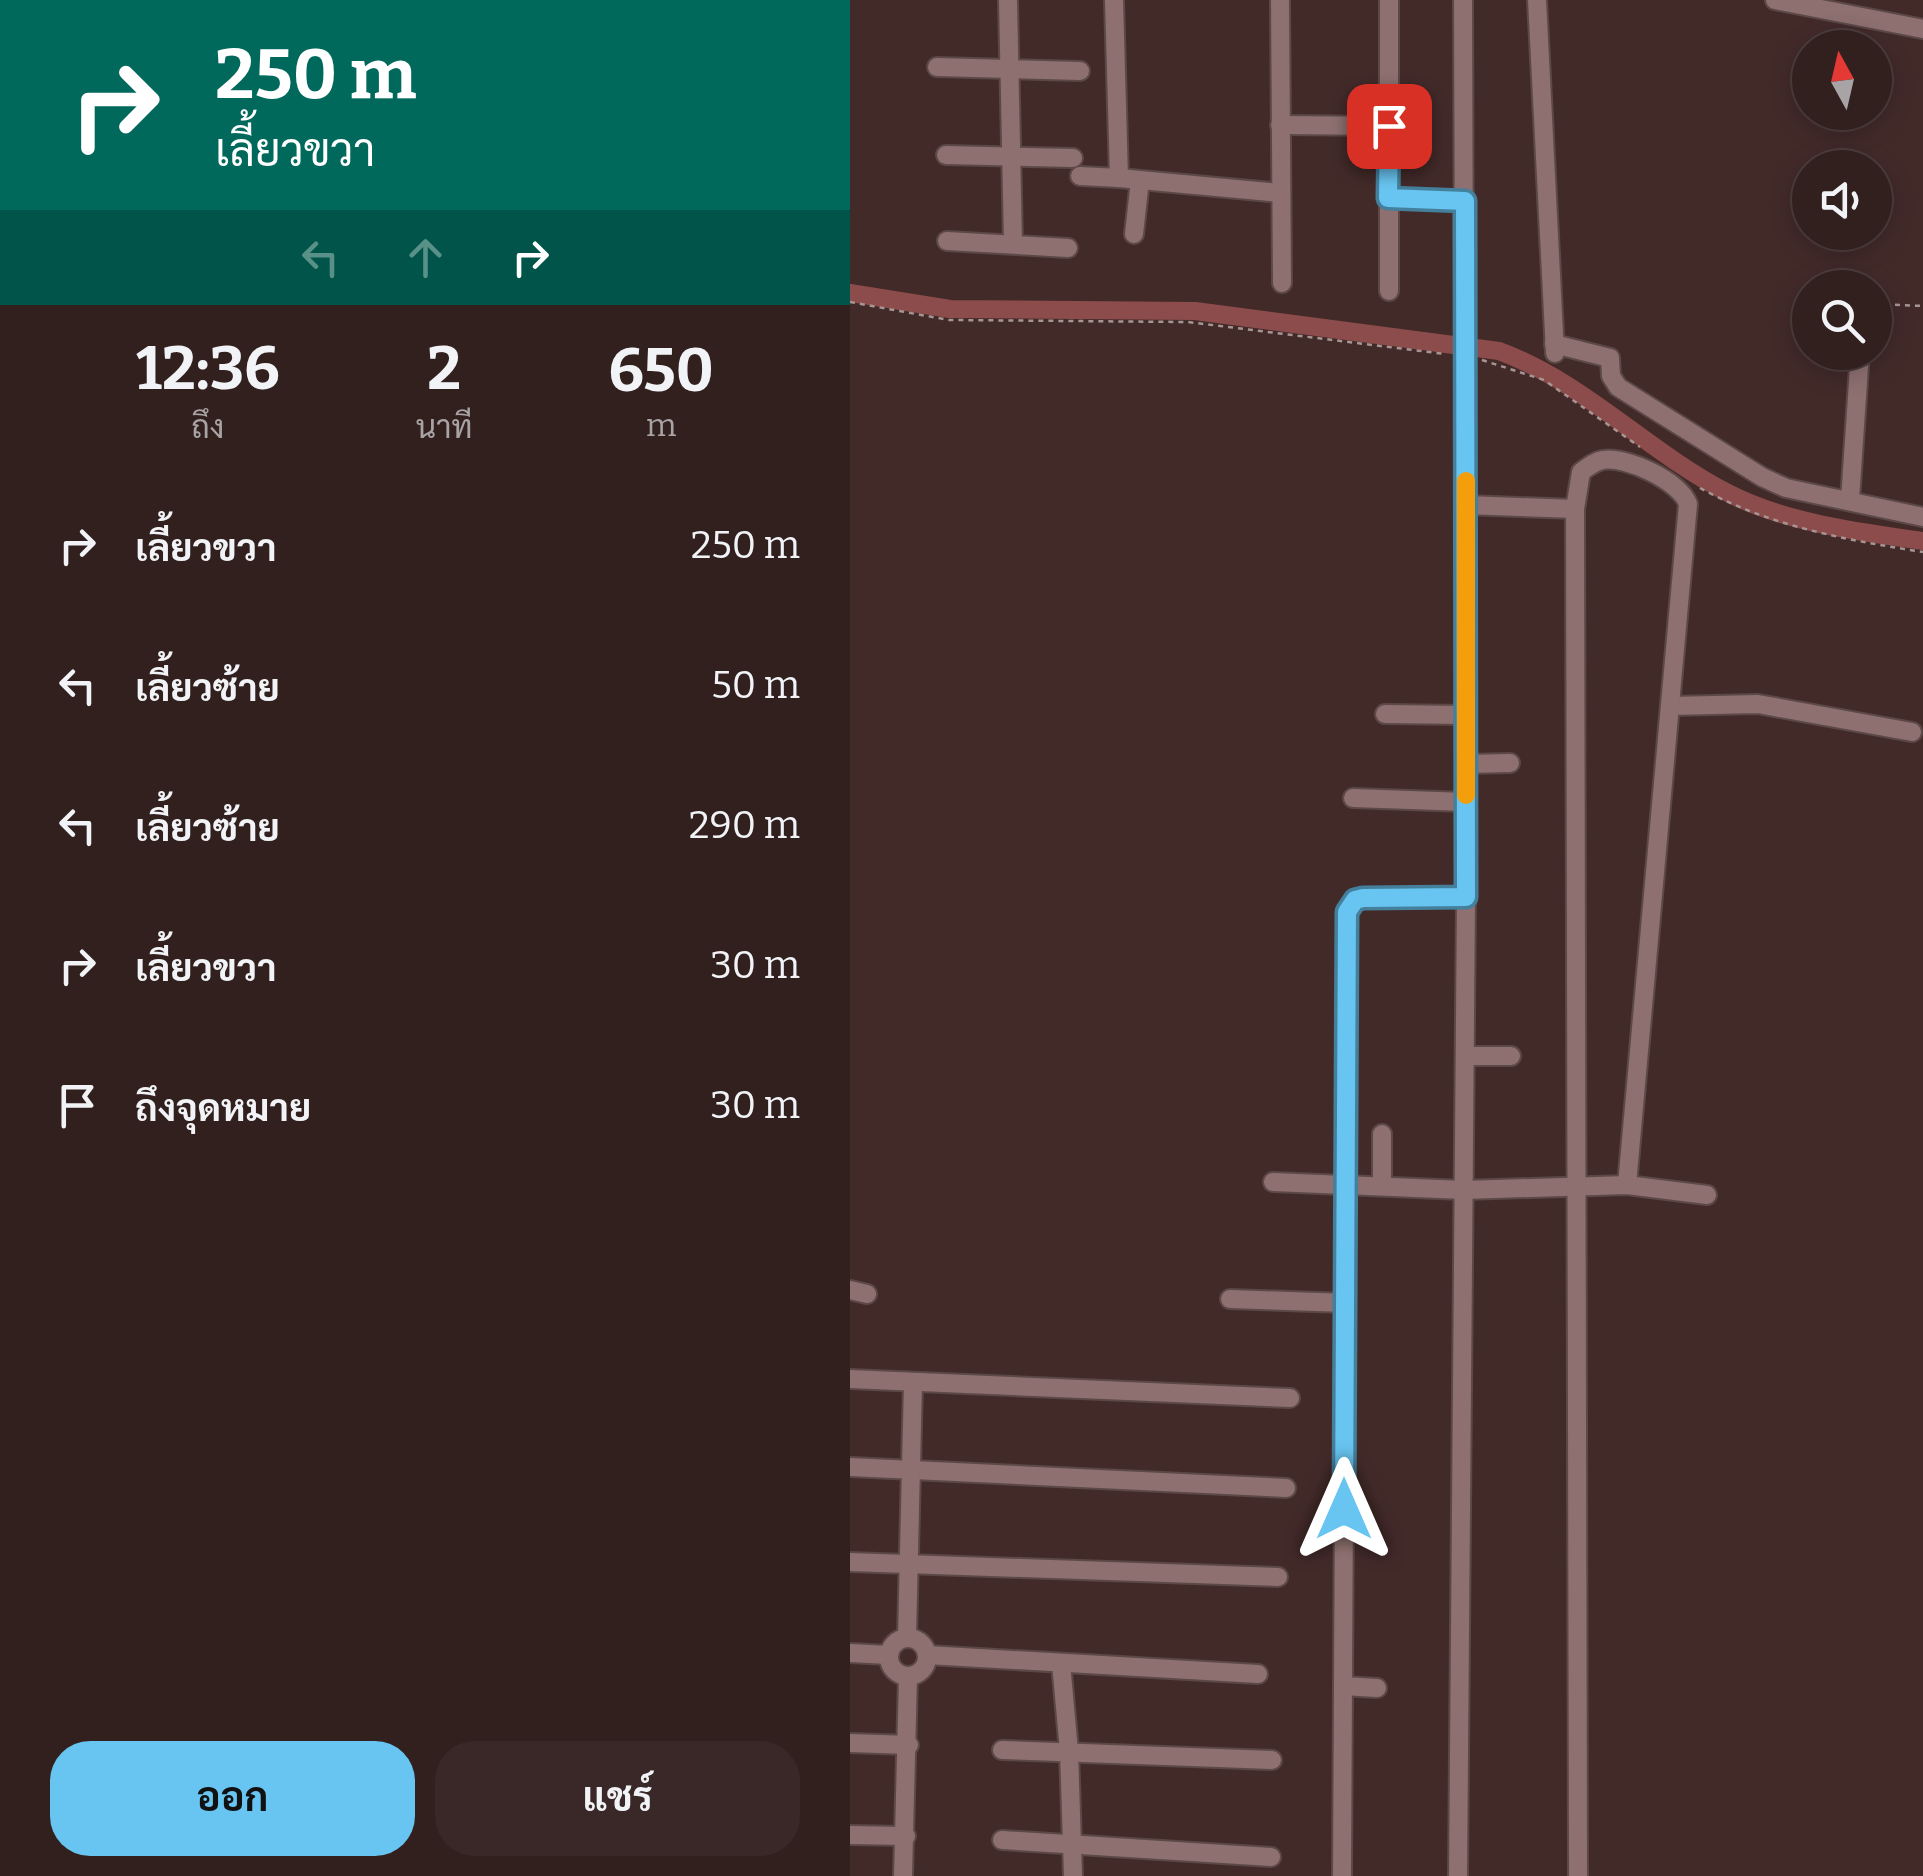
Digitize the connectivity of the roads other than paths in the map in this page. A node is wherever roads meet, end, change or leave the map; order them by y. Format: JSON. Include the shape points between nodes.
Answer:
{"nodes":[{"id":1,"x":1008,"y":0,"type":"edge"},
{"id":2,"x":1114,"y":0,"type":"edge"},
{"id":3,"x":1280,"y":0,"type":"edge"},
{"id":4,"x":1389,"y":0,"type":"edge"},
{"id":5,"x":1463,"y":0,"type":"edge"},
{"id":6,"x":1536,"y":0,"type":"edge"},
{"id":7,"x":1775,"y":0,"type":"edge"},
{"id":8,"x":1922,"y":25,"type":"edge"},
{"id":9,"x":937,"y":68,"type":"dead end"},
{"id":10,"x":1009,"y":69,"type":"junction"},
{"id":11,"x":1080,"y":70,"type":"dead end"},
{"id":12,"x":1280,"y":125,"type":"junction"},
{"id":13,"x":1389,"y":126,"type":"junction"},
{"id":14,"x":946,"y":155,"type":"dead end"},
{"id":15,"x":1011,"y":156,"type":"junction"},
{"id":16,"x":1072,"y":158,"type":"dead end"},
{"id":17,"x":1080,"y":176,"type":"dead end"},
{"id":18,"x":1119,"y":178,"type":"junction"},
{"id":19,"x":1140,"y":180,"type":"junction"},
{"id":20,"x":1281,"y":193,"type":"junction"},
{"id":21,"x":1388,"y":198,"type":"junction"},
{"id":22,"x":1465,"y":201,"type":"junction"},
{"id":23,"x":1134,"y":234,"type":"dead end"},
{"id":24,"x":948,"y":241,"type":"dead end"},
{"id":25,"x":1012,"y":244,"type":"junction"},
{"id":26,"x":1068,"y":248,"type":"dead end"},
{"id":27,"x":1282,"y":283,"type":"dead end"},
{"id":28,"x":1389,"y":291,"type":"dead end"},
{"id":29,"x":1859,"y":370,"type":"edge"},
{"id":30,"x":1850,"y":500,"type":"junction"},
{"id":31,"x":1466,"y":505,"type":"junction"},
{"id":32,"x":1574,"y":509,"type":"junction"},
{"id":33,"x":1923,"y":517,"type":"edge"},
{"id":34,"x":1670,"y":706,"type":"junction"},
{"id":35,"x":1386,"y":714,"type":"dead end"},
{"id":36,"x":1466,"y":715,"type":"junction"},
{"id":37,"x":1912,"y":732,"type":"dead end"},
{"id":38,"x":1510,"y":763,"type":"dead end"},
{"id":39,"x":1466,"y":764,"type":"junction"},
{"id":40,"x":1353,"y":798,"type":"dead end"},
{"id":41,"x":1466,"y":802,"type":"junction"},
{"id":42,"x":1466,"y":897,"type":"junction"},
{"id":43,"x":1464,"y":1056,"type":"junction"},
{"id":44,"x":1511,"y":1056,"type":"dead end"},
{"id":45,"x":1382,"y":1134,"type":"dead end"},
{"id":46,"x":1274,"y":1182,"type":"dead end"},
{"id":47,"x":1348,"y":1184,"type":"junction"},
{"id":48,"x":1382,"y":1185,"type":"junction"},
{"id":49,"x":1627,"y":1186,"type":"junction"},
{"id":50,"x":1580,"y":1187,"type":"junction"},
{"id":51,"x":1463,"y":1190,"type":"junction"},
{"id":52,"x":1706,"y":1194,"type":"dead end"},
{"id":53,"x":1230,"y":1299,"type":"dead end"},
{"id":54,"x":1346,"y":1303,"type":"junction"},
{"id":55,"x":850,"y":1379,"type":"edge"},
{"id":56,"x":914,"y":1382,"type":"junction"},
{"id":57,"x":1290,"y":1398,"type":"dead end"},
{"id":58,"x":850,"y":1468,"type":"edge"},
{"id":59,"x":911,"y":1470,"type":"junction"},
{"id":60,"x":1286,"y":1488,"type":"dead end"},
{"id":61,"x":850,"y":1562,"type":"edge"},
{"id":62,"x":908,"y":1564,"type":"junction"},
{"id":63,"x":1278,"y":1577,"type":"dead end"},
{"id":64,"x":908,"y":1637,"type":"junction"},
{"id":65,"x":850,"y":1653,"type":"edge"},
{"id":66,"x":888,"y":1654,"type":"junction"},
{"id":67,"x":927,"y":1655,"type":"junction"},
{"id":68,"x":1061,"y":1663,"type":"junction"},
{"id":69,"x":1258,"y":1674,"type":"dead end"},
{"id":70,"x":908,"y":1676,"type":"junction"},
{"id":71,"x":1343,"y":1686,"type":"junction"},
{"id":72,"x":1377,"y":1688,"type":"dead end"},
{"id":73,"x":850,"y":1743,"type":"edge"},
{"id":74,"x":908,"y":1745,"type":"junction"},
{"id":75,"x":1002,"y":1750,"type":"dead end"},
{"id":76,"x":1070,"y":1751,"type":"junction"},
{"id":77,"x":1272,"y":1760,"type":"dead end"},
{"id":78,"x":850,"y":1835,"type":"edge"},
{"id":79,"x":906,"y":1836,"type":"junction"},
{"id":80,"x":1002,"y":1840,"type":"dead end"},
{"id":81,"x":1074,"y":1846,"type":"junction"},
{"id":82,"x":1271,"y":1857,"type":"dead end"},
{"id":83,"x":903,"y":1876,"type":"edge"},
{"id":84,"x":1073,"y":1876,"type":"edge"},
{"id":85,"x":1342,"y":1876,"type":"edge"},
{"id":86,"x":1458,"y":1876,"type":"edge"},
{"id":87,"x":1578,"y":1876,"type":"edge"}],
"edges":[{"from":1,"to":10,"type":"street"},
{"from":2,"to":18,"type":"street"},
{"from":3,"to":12,"type":"street"},
{"from":4,"to":13,"type":"street"},
{"from":5,"to":22,"type":"street"},
{"from":6,"to":30,"type":"street","via":[[1554,349],[1610,358],[1618,386],[1762,478]]},
{"from":7,"to":8,"type":"street"},
{"from":9,"to":10,"type":"street"},
{"from":10,"to":11,"type":"street"},
{"from":10,"to":15,"type":"street"},
{"from":12,"to":13,"type":"street"},
{"from":12,"to":20,"type":"street"},
{"from":13,"to":21,"type":"street"},
{"from":14,"to":15,"type":"street"},
{"from":15,"to":16,"type":"street"},
{"from":15,"to":25,"type":"street"},
{"from":17,"to":18,"type":"street"},
{"from":18,"to":19,"type":"street"},
{"from":19,"to":20,"type":"street"},
{"from":19,"to":23,"type":"street"},
{"from":20,"to":27,"type":"street"},
{"from":21,"to":22,"type":"street"},
{"from":21,"to":28,"type":"street"},
{"from":22,"to":31,"type":"street"},
{"from":24,"to":25,"type":"street"},
{"from":25,"to":26,"type":"street"},
{"from":29,"to":30,"type":"street"},
{"from":30,"to":33,"type":"street"},
{"from":31,"to":32,"type":"street"},
{"from":31,"to":36,"type":"street"},
{"from":32,"to":34,"type":"street","via":[[1581,472],[1599,460],[1618,459],[1685,496]]},
{"from":32,"to":50,"type":"street"},
{"from":34,"to":37,"type":"street","via":[[1758,704]]},
{"from":34,"to":49,"type":"street"},
{"from":35,"to":36,"type":"street"},
{"from":36,"to":39,"type":"street"},
{"from":38,"to":39,"type":"street"},
{"from":39,"to":41,"type":"street"},
{"from":40,"to":41,"type":"street"},
{"from":41,"to":42,"type":"street"},
{"from":42,"to":43,"type":"street"},
{"from":42,"to":47,"type":"street","via":[[1363,898],[1349,905]]},
{"from":43,"to":44,"type":"street"},
{"from":43,"to":51,"type":"street"},
{"from":45,"to":48,"type":"street"},
{"from":46,"to":47,"type":"street"},
{"from":47,"to":48,"type":"street"},
{"from":47,"to":54,"type":"street"},
{"from":48,"to":51,"type":"street"},
{"from":49,"to":50,"type":"street"},
{"from":49,"to":52,"type":"street"},
{"from":50,"to":51,"type":"street"},
{"from":50,"to":87,"type":"street"},
{"from":51,"to":86,"type":"street"},
{"from":53,"to":54,"type":"street"},
{"from":54,"to":71,"type":"street"},
{"from":55,"to":56,"type":"street"},
{"from":56,"to":57,"type":"street"},
{"from":56,"to":59,"type":"street"},
{"from":58,"to":59,"type":"street"},
{"from":59,"to":60,"type":"street"},
{"from":59,"to":62,"type":"street"},
{"from":61,"to":62,"type":"street"},
{"from":62,"to":63,"type":"street"},
{"from":62,"to":64,"type":"street"},
{"from":64,"to":66,"type":"street","via":[[892,1644]]},
{"from":64,"to":67,"type":"street","via":[[921,1642]]},
{"from":65,"to":66,"type":"street"},
{"from":66,"to":70,"type":"street","via":[[891,1667]]},
{"from":67,"to":68,"type":"street"},
{"from":67,"to":70,"type":"street","via":[[924,1667]]},
{"from":68,"to":69,"type":"street"},
{"from":68,"to":76,"type":"street"},
{"from":70,"to":74,"type":"street"},
{"from":71,"to":72,"type":"street"},
{"from":71,"to":85,"type":"street"},
{"from":73,"to":74,"type":"street"},
{"from":74,"to":79,"type":"street"},
{"from":75,"to":76,"type":"street"},
{"from":76,"to":77,"type":"street"},
{"from":76,"to":81,"type":"street"},
{"from":78,"to":79,"type":"street"},
{"from":79,"to":83,"type":"street"},
{"from":80,"to":81,"type":"street"},
{"from":81,"to":82,"type":"street"},
{"from":81,"to":84,"type":"street"}]}
